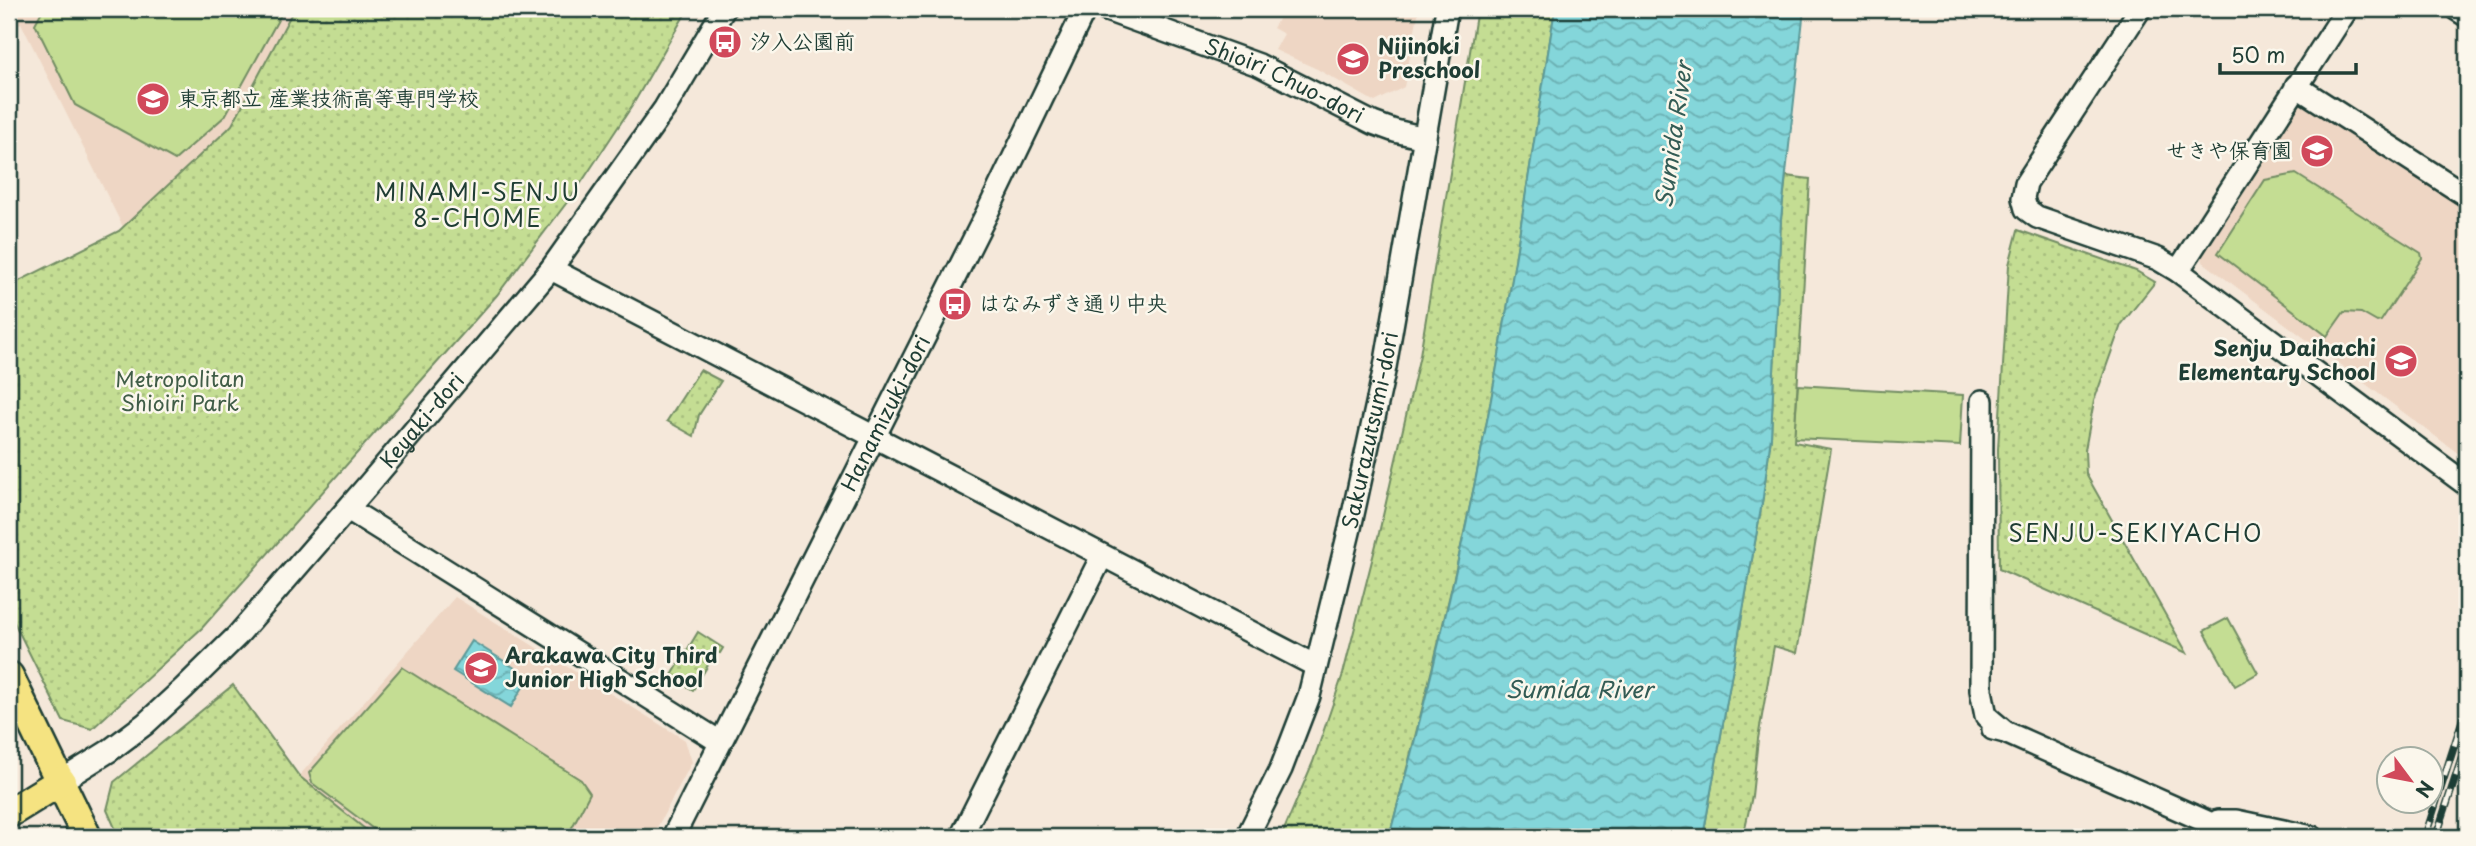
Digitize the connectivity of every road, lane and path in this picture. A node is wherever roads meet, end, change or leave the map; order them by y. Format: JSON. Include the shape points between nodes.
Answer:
{"nodes":[{"id":1,"x":724,"y":9,"type":"edge"},
{"id":2,"x":1085,"y":9,"type":"edge"},
{"id":3,"x":1104,"y":9,"type":"edge"},
{"id":4,"x":1447,"y":9,"type":"edge"},
{"id":5,"x":2140,"y":9,"type":"edge"},
{"id":6,"x":2347,"y":9,"type":"edge"},
{"id":7,"x":2456,"y":9,"type":"edge"},
{"id":8,"x":2467,"y":16,"type":"edge"},
{"id":9,"x":2296,"y":86,"type":"junction"},
{"id":10,"x":1426,"y":138,"type":"junction"},
{"id":11,"x":2464,"y":186,"type":"edge"},
{"id":12,"x":551,"y":269,"type":"junction"},
{"id":13,"x":2178,"y":271,"type":"junction"},
{"id":14,"x":1982,"y":401,"type":"dead end"},
{"id":15,"x":875,"y":436,"type":"junction"},
{"id":16,"x":2467,"y":485,"type":"edge"},
{"id":17,"x":348,"y":509,"type":"junction"},
{"id":18,"x":1102,"y":556,"type":"junction"},
{"id":19,"x":1316,"y":666,"type":"junction"},
{"id":20,"x":9,"y":676,"type":"edge"},
{"id":21,"x":1979,"y":725,"type":"dead end"},
{"id":22,"x":2005,"y":732,"type":"junction"},
{"id":23,"x":720,"y":742,"type":"junction"},
{"id":24,"x":61,"y":781,"type":"junction"},
{"id":25,"x":9,"y":813,"type":"edge"},
{"id":26,"x":2205,"y":821,"type":"junction"},
{"id":27,"x":87,"y":837,"type":"edge"},
{"id":28,"x":93,"y":837,"type":"edge"},
{"id":29,"x":673,"y":837,"type":"edge"},
{"id":30,"x":961,"y":837,"type":"edge"},
{"id":31,"x":1247,"y":837,"type":"edge"},
{"id":32,"x":2241,"y":837,"type":"edge"},
{"id":33,"x":2312,"y":837,"type":"edge"}],
"edges":[{"from":1,"to":12,"type":"street","name":"Keyaki-dori","via":[[670,101]]},
{"from":2,"to":15,"type":"street","name":"Hanamizuki-dori"},
{"from":3,"to":10,"type":"street","name":"Shioiri Chuo-dori","via":[[1259,65],[1373,122]]},
{"from":4,"to":10,"type":"street","name":"Sakurazutsumi-dori"},
{"from":5,"to":13,"type":"street","via":[[2026,183],[2022,198],[2026,209],[2037,217],[2158,258]]},
{"from":6,"to":9,"type":"street"},
{"from":7,"to":8,"type":"street"},
{"from":9,"to":11,"type":"street"},
{"from":9,"to":13,"type":"street"},
{"from":10,"to":19,"type":"street","name":"Sakurazutsumi-dori","via":[[1385,367]]},
{"from":12,"to":15,"type":"street"},
{"from":12,"to":17,"type":"street","name":"Keyaki-dori"},
{"from":13,"to":16,"type":"street"},
{"from":14,"to":22,"type":"street","via":[[1981,690],[1986,716]]},
{"from":15,"to":18,"type":"street"},
{"from":15,"to":23,"type":"street","name":"Hanamizuki-dori"},
{"from":17,"to":23,"type":"street"},
{"from":17,"to":24,"type":"street","name":"Keyaki-dori","via":[[237,636],[183,690],[118,745]]},
{"from":18,"to":19,"type":"street"},
{"from":18,"to":30,"type":"street"},
{"from":19,"to":31,"type":"street","name":"Sakurazutsumi-dori","via":[[1294,738]]},
{"from":20,"to":24,"type":"main road"},
{"from":21,"to":22,"type":"street"},
{"from":22,"to":26,"type":"street"},
{"from":23,"to":29,"type":"street","name":"Hanamizuki-dori"},
{"from":24,"to":25,"type":"main road"},
{"from":24,"to":27,"type":"main road"},
{"from":24,"to":28,"type":"main road"},
{"from":26,"to":32,"type":"street"},
{"from":26,"to":33,"type":"street","via":[[2236,821]]}]}
